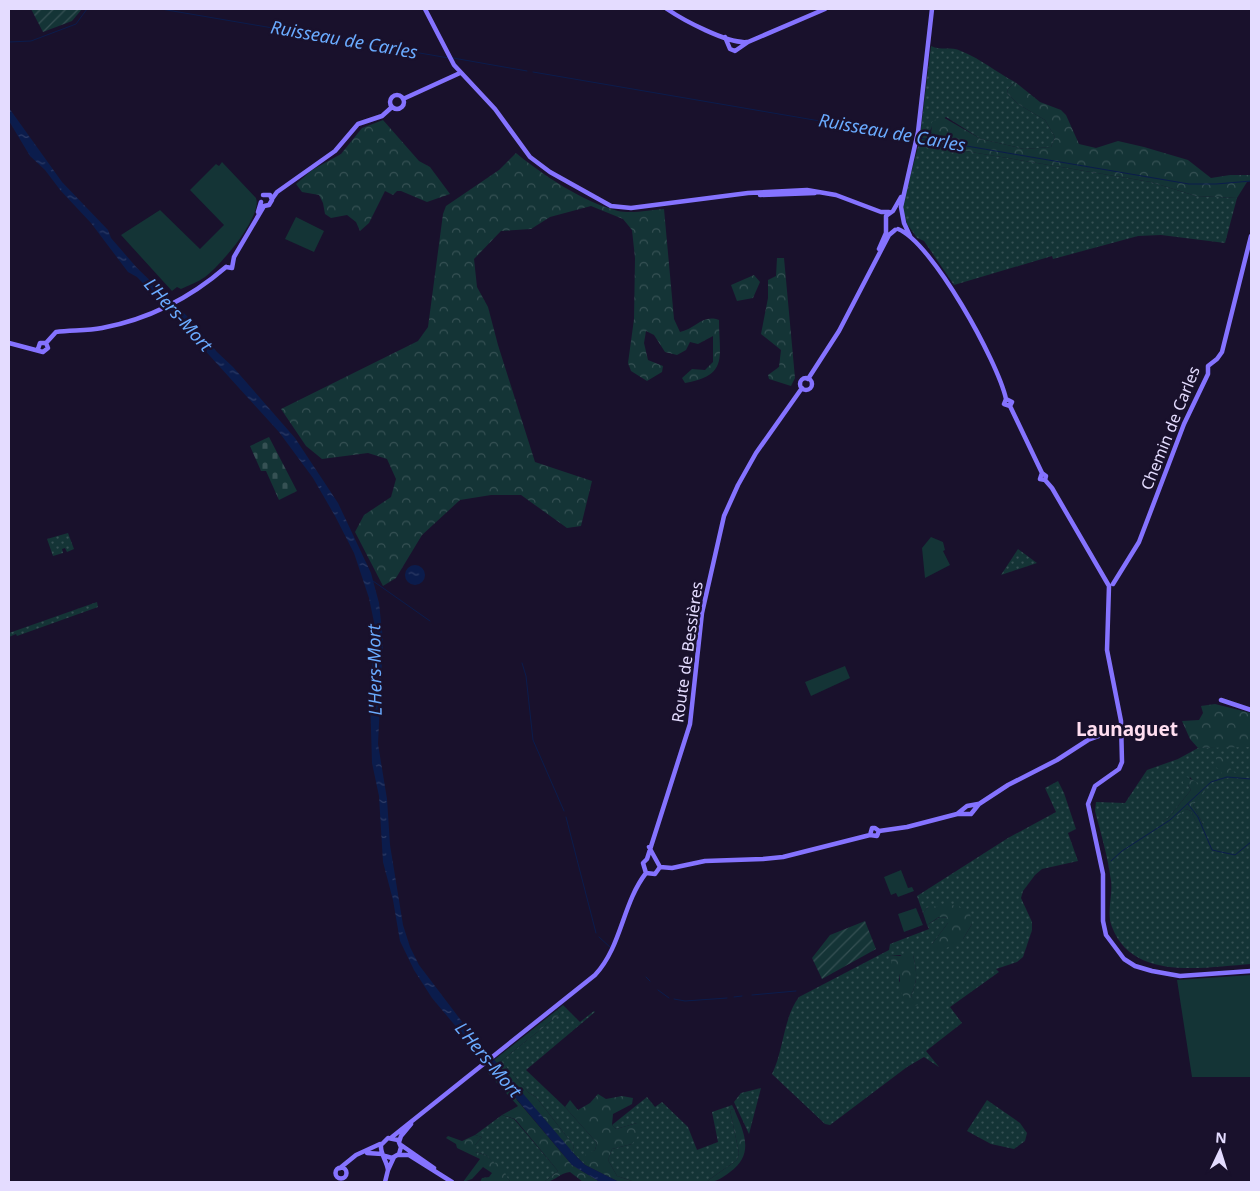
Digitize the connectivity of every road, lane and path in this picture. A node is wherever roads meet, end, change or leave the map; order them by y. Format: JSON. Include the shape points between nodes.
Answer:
{"nodes":[{"id":1,"x":425,"y":9,"type":"edge"},
{"id":2,"x":667,"y":9,"type":"edge"},
{"id":3,"x":825,"y":9,"type":"edge"},
{"id":4,"x":932,"y":9,"type":"edge"},
{"id":5,"x":725,"y":37,"type":"junction"},
{"id":6,"x":736,"y":42,"type":"junction"},
{"id":7,"x":748,"y":42,"type":"junction"},
{"id":8,"x":729,"y":44,"type":"junction"},
{"id":9,"x":738,"y":48,"type":"junction"},
{"id":10,"x":458,"y":71,"type":"junction"},
{"id":11,"x":403,"y":99,"type":"junction"},
{"id":12,"x":392,"y":107,"type":"junction"},
{"id":13,"x":904,"y":191,"type":"junction"},
{"id":14,"x":268,"y":196,"type":"junction"},
{"id":15,"x":262,"y":204,"type":"junction"},
{"id":16,"x":869,"y":209,"type":"junction"},
{"id":17,"x":891,"y":211,"type":"junction"},
{"id":18,"x":902,"y":214,"type":"junction"},
{"id":19,"x":886,"y":223,"type":"junction"},
{"id":20,"x":904,"y":223,"type":"junction"},
{"id":21,"x":896,"y":229,"type":"junction"},
{"id":22,"x":910,"y":236,"type":"junction"},
{"id":23,"x":1251,"y":236,"type":"edge"},
{"id":24,"x":874,"y":262,"type":"junction"},
{"id":25,"x":9,"y":343,"type":"edge"},
{"id":26,"x":808,"y":378,"type":"junction"},
{"id":27,"x":802,"y":388,"type":"junction"},
{"id":28,"x":1110,"y":583,"type":"junction"},
{"id":29,"x":1221,"y":700,"type":"dead end"},
{"id":30,"x":1251,"y":710,"type":"edge"},
{"id":31,"x":1122,"y":728,"type":"junction"},
{"id":32,"x":972,"y":808,"type":"junction"},
{"id":33,"x":965,"y":811,"type":"junction"},
{"id":34,"x":649,"y":848,"type":"junction"},
{"id":35,"x":647,"y":859,"type":"junction"},
{"id":36,"x":654,"y":859,"type":"junction"},
{"id":37,"x":660,"y":868,"type":"junction"},
{"id":38,"x":646,"y":873,"type":"junction"},
{"id":39,"x":1251,"y":971,"type":"edge"},
{"id":40,"x":417,"y":1118,"type":"junction"},
{"id":41,"x":392,"y":1137,"type":"junction"},
{"id":42,"x":381,"y":1143,"type":"junction"},
{"id":43,"x":400,"y":1143,"type":"junction"},
{"id":44,"x":383,"y":1155,"type":"junction"},
{"id":45,"x":396,"y":1156,"type":"junction"},
{"id":46,"x":340,"y":1168,"type":"junction"},
{"id":47,"x":388,"y":1170,"type":"junction"},
{"id":48,"x":345,"y":1171,"type":"junction"},
{"id":49,"x":438,"y":1173,"type":"junction"},
{"id":50,"x":336,"y":1176,"type":"junction"},
{"id":51,"x":341,"y":1180,"type":"edge"},
{"id":52,"x":336,"y":1182,"type":"edge"},
{"id":53,"x":385,"y":1182,"type":"edge"},
{"id":54,"x":452,"y":1182,"type":"edge"}],
"edges":[{"from":1,"to":10,"type":"street","via":[[439,41]]},
{"from":2,"to":5,"type":"street"},
{"from":3,"to":7,"type":"street"},
{"from":4,"to":13,"type":"street","via":[[917,139]]},
{"from":5,"to":6,"type":"street"},
{"from":5,"to":8,"type":"street"},
{"from":6,"to":7,"type":"street"},
{"from":6,"to":8,"type":"street"},
{"from":6,"to":9,"type":"street"},
{"from":7,"to":9,"type":"street"},
{"from":8,"to":9,"type":"street","via":[[731,50]]},
{"from":10,"to":11,"type":"street"},
{"from":10,"to":16,"type":"street","via":[[495,109],[536,162],[611,206],[632,208],[812,190]]},
{"from":11,"to":12,"type":"street","via":[[401,108]]},
{"from":11,"to":12,"type":"street","via":[[393,97]]},
{"from":12,"to":14,"type":"street","via":[[382,116],[358,124],[335,151]]},
{"from":13,"to":17,"type":"street"},
{"from":13,"to":18,"type":"street"},
{"from":14,"to":15,"type":"street"},
{"from":14,"to":15,"type":"street","via":[[270,204]]},
{"from":15,"to":25,"type":"street","via":[[231,262],[226,262],[226,267],[206,285],[183,300],[141,319],[102,328],[56,332],[46,343],[40,343],[38,349]]},
{"from":16,"to":17,"type":"street"},
{"from":16,"to":19,"type":"street"},
{"from":17,"to":18,"type":"street"},
{"from":17,"to":19,"type":"street"},
{"from":18,"to":20,"type":"street"},
{"from":19,"to":21,"type":"street"},
{"from":19,"to":24,"type":"street"},
{"from":20,"to":21,"type":"street"},
{"from":20,"to":22,"type":"street"},
{"from":21,"to":22,"type":"street"},
{"from":21,"to":24,"type":"street"},
{"from":22,"to":28,"type":"street","via":[[943,274],[997,371],[1006,399],[1012,402],[1010,406],[1042,473],[1046,474],[1045,480]]},
{"from":23,"to":28,"type":"street","name":"Chemin de Carles","via":[[1222,352],[1208,366],[1208,374],[1184,424],[1139,542]]},
{"from":24,"to":26,"type":"street","via":[[839,331]]},
{"from":26,"to":27,"type":"street","via":[[801,380]]},
{"from":26,"to":27,"type":"street","via":[[810,388]]},
{"from":27,"to":34,"type":"street","name":"Route de Bessières","via":[[756,453],[724,516],[702,613],[687,736]]},
{"from":28,"to":31,"type":"street","via":[[1106,650]]},
{"from":29,"to":30,"type":"street"},
{"from":31,"to":32,"type":"street","via":[[1088,740]]},
{"from":31,"to":39,"type":"street","via":[[1121,766],[1095,786],[1088,804],[1103,874],[1108,934],[1124,959],[1140,968],[1175,976]]},
{"from":32,"to":33,"type":"street"},
{"from":32,"to":33,"type":"street","via":[[971,814]]},
{"from":33,"to":37,"type":"street","via":[[907,827],[879,831],[872,828],[870,835],[783,857],[699,861]]},
{"from":34,"to":35,"type":"street","name":"Route de Bessières"},
{"from":34,"to":36,"type":"street"},
{"from":35,"to":36,"type":"street"},
{"from":35,"to":38,"type":"street","via":[[643,866]]},
{"from":36,"to":37,"type":"street"},
{"from":37,"to":38,"type":"street","via":[[655,874]]},
{"from":38,"to":40,"type":"street","via":[[635,889],[603,967]]},
{"from":40,"to":41,"type":"street"},
{"from":40,"to":43,"type":"street","via":[[403,1134]]},
{"from":41,"to":42,"type":"street"},
{"from":41,"to":43,"type":"street"},
{"from":42,"to":44,"type":"street"},
{"from":42,"to":46,"type":"street"},
{"from":43,"to":45,"type":"street","via":[[401,1149]]},
{"from":43,"to":49,"type":"street"},
{"from":44,"to":45,"type":"street"},
{"from":44,"to":47,"type":"street"},
{"from":44,"to":48,"type":"street","via":[[372,1152],[359,1156]]},
{"from":45,"to":47,"type":"street"},
{"from":45,"to":49,"type":"street","via":[[409,1155]]},
{"from":46,"to":48,"type":"street"},
{"from":46,"to":50,"type":"street","via":[[336,1170]]},
{"from":47,"to":53,"type":"street"},
{"from":48,"to":51,"type":"street"},
{"from":49,"to":54,"type":"street"},
{"from":50,"to":51,"type":"street"},
{"from":50,"to":52,"type":"street"}]}
